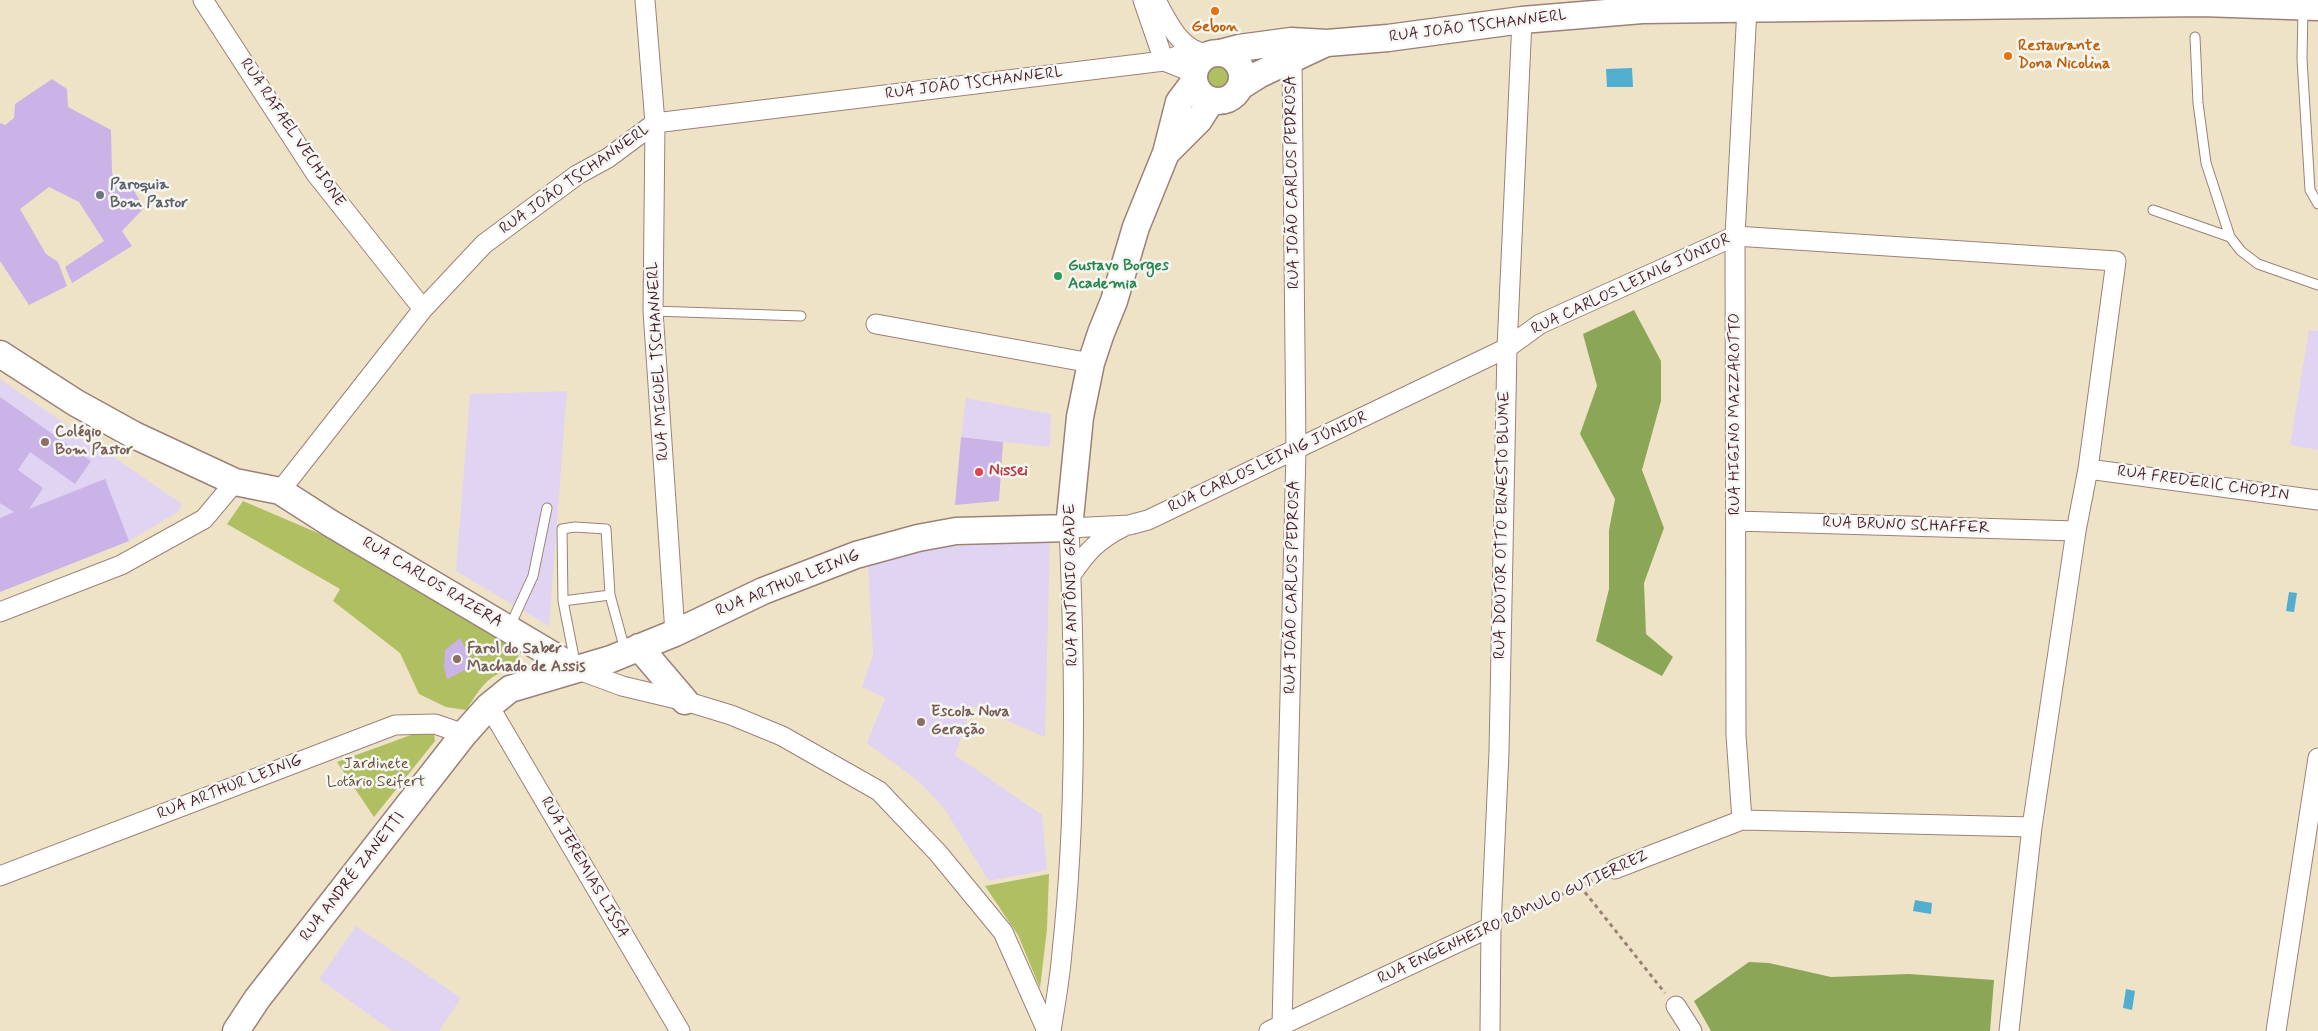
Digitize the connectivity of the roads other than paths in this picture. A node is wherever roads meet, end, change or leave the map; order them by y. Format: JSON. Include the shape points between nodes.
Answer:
{"nodes":[{"id":1,"x":645,"y":0,"type":"edge"},
{"id":2,"x":1143,"y":0,"type":"edge"},
{"id":3,"x":1156,"y":0,"type":"edge"},
{"id":4,"x":2203,"y":2,"type":"edge"},
{"id":5,"x":1886,"y":3,"type":"edge"},
{"id":6,"x":212,"y":4,"type":"edge"},
{"id":7,"x":2311,"y":7,"type":"edge"},
{"id":8,"x":1746,"y":8,"type":"junction"},
{"id":9,"x":1522,"y":20,"type":"junction"},
{"id":10,"x":2195,"y":37,"type":"dead end"},
{"id":11,"x":1328,"y":43,"type":"junction"},
{"id":12,"x":1292,"y":59,"type":"junction"},
{"id":13,"x":1164,"y":61,"type":"junction"},
{"id":14,"x":1203,"y":62,"type":"junction"},
{"id":15,"x":1241,"y":86,"type":"junction"},
{"id":16,"x":1212,"y":101,"type":"junction"},
{"id":17,"x":655,"y":123,"type":"junction"},
{"id":18,"x":1166,"y":153,"type":"junction"},
{"id":19,"x":2318,"y":204,"type":"edge"},
{"id":20,"x":2153,"y":210,"type":"dead end"},
{"id":21,"x":1735,"y":236,"type":"junction"},
{"id":22,"x":2230,"y":237,"type":"junction"},
{"id":23,"x":2318,"y":285,"type":"edge"},
{"id":24,"x":423,"y":309,"type":"junction"},
{"id":25,"x":653,"y":311,"type":"junction"},
{"id":26,"x":801,"y":316,"type":"dead end"},
{"id":27,"x":876,"y":324,"type":"dead end"},
{"id":28,"x":1507,"y":348,"type":"junction"},
{"id":29,"x":0,"y":354,"type":"edge"},
{"id":30,"x":1092,"y":363,"type":"junction"},
{"id":31,"x":1296,"y":450,"type":"junction"},
{"id":32,"x":2088,"y":469,"type":"junction"},
{"id":33,"x":235,"y":482,"type":"junction"},
{"id":34,"x":280,"y":491,"type":"junction"},
{"id":35,"x":2318,"y":500,"type":"edge"},
{"id":36,"x":547,"y":508,"type":"dead end"},
{"id":37,"x":1736,"y":521,"type":"junction"},
{"id":38,"x":1129,"y":524,"type":"junction"},
{"id":39,"x":1069,"y":528,"type":"junction"},
{"id":40,"x":2076,"y":531,"type":"junction"},
{"id":41,"x":1071,"y":575,"type":"junction"},
{"id":42,"x":610,"y":595,"type":"junction"},
{"id":43,"x":563,"y":601,"type":"junction"},
{"id":44,"x":0,"y":612,"type":"edge"},
{"id":45,"x":508,"y":628,"type":"junction"},
{"id":46,"x":675,"y":633,"type":"junction"},
{"id":47,"x":632,"y":650,"type":"junction"},
{"id":48,"x":576,"y":669,"type":"junction"},
{"id":49,"x":685,"y":701,"type":"junction"},
{"id":50,"x":489,"y":706,"type":"junction"},
{"id":51,"x":464,"y":734,"type":"junction"},
{"id":52,"x":2318,"y":758,"type":"edge"},
{"id":53,"x":1742,"y":820,"type":"junction"},
{"id":54,"x":2032,"y":827,"type":"junction"},
{"id":55,"x":1615,"y":869,"type":"road end"},
{"id":56,"x":0,"y":876,"type":"edge"},
{"id":57,"x":1491,"y":927,"type":"junction"},
{"id":58,"x":1676,"y":1006,"type":"road end"},
{"id":59,"x":1276,"y":1028,"type":"edge"},
{"id":60,"x":236,"y":1031,"type":"edge"},
{"id":61,"x":680,"y":1031,"type":"edge"},
{"id":62,"x":1047,"y":1031,"type":"edge"},
{"id":63,"x":1051,"y":1031,"type":"edge"},
{"id":64,"x":1490,"y":1031,"type":"edge"},
{"id":65,"x":1692,"y":1031,"type":"edge"},
{"id":66,"x":2009,"y":1031,"type":"edge"},
{"id":67,"x":2276,"y":1031,"type":"edge"}],
"edges":[{"from":1,"to":17,"type":"street","name":"RUA MIGUEL TSCHANNERL"},
{"from":2,"to":13,"type":"street"},
{"from":3,"to":14,"type":"street","via":[[1178,38]]},
{"from":4,"to":5,"type":"main road","name":"RUA JOÃO TSCHANNERL"},
{"from":4,"to":7,"type":"main road","name":"RUA JOÃO TSCHANNERL"},
{"from":5,"to":8,"type":"main road","name":"RUA JOÃO TSCHANNERL"},
{"from":6,"to":24,"type":"street","name":"RUA RAFAEL VECHIONE","via":[[316,174]]},
{"from":7,"to":19,"type":"lane","via":[[2302,59],[2310,190]]},
{"from":8,"to":9,"type":"main road","name":"RUA JOÃO TSCHANNERL","via":[[1633,10]]},
{"from":8,"to":21,"type":"street","name":"RUA HIGINO MAZZAROTTO"},
{"from":9,"to":11,"type":"main road","name":"RUA JOÃO TSCHANNERL"},
{"from":9,"to":28,"type":"street","name":"RUA DOUTOR OTTO ERNESTO BLUME"},
{"from":10,"to":22,"type":"lane","via":[[2198,103],[2206,163]]},
{"from":11,"to":12,"type":"main road","name":"RUA JOÃO TSCHANNERL"},
{"from":11,"to":14,"type":"main road","name":"RUA JOÃO TSCHANNERL","via":[[1291,41],[1239,48]]},
{"from":12,"to":15,"type":"main road","name":"RUA JOÃO TSCHANNERL"},
{"from":12,"to":31,"type":"street","name":"RUA JOÃO CARLOS PEDROSA"},
{"from":13,"to":14,"type":"street","name":"RUA JOÃO TSCHANNERL"},
{"from":13,"to":17,"type":"street","name":"RUA JOÃO TSCHANNERL"},
{"from":14,"to":15,"type":"main road","via":[[1229,55],[1236,61],[1242,77]]},
{"from":14,"to":16,"type":"main road","via":[[1204,96]]},
{"from":14,"to":18,"type":"main road","name":"RUA ANTÔNIO GRADE","via":[[1179,102]]},
{"from":15,"to":16,"type":"main road","via":[[1229,99]]},
{"from":16,"to":18,"type":"main road","name":"RUA ANTÔNIO GRADE","via":[[1199,120]]},
{"from":17,"to":24,"type":"street","name":"RUA JOÃO TSCHANNERL","via":[[616,153],[577,174],[484,244]]},
{"from":17,"to":25,"type":"street","name":"RUA MIGUEL TSCHANNERL"},
{"from":18,"to":30,"type":"main road","name":"RUA ANTÔNIO GRADE","via":[[1136,227]]},
{"from":20,"to":22,"type":"lane"},
{"from":21,"to":28,"type":"street","name":"RUA CARLOS LEINIG JÚNIOR","via":[[1540,324]]},
{"from":21,"to":32,"type":"street","name":"RUA CARLOS LEINIG JÚNIOR","via":[[2116,261]]},
{"from":21,"to":37,"type":"street","name":"RUA HIGINO MAZZAROTTO"},
{"from":22,"to":23,"type":"lane","via":[[2258,264]]},
{"from":24,"to":34,"type":"street","name":"RUA JOÃO TSCHANNERL"},
{"from":25,"to":26,"type":"lane"},
{"from":25,"to":46,"type":"street","name":"RUA MIGUEL TSCHANNERL"},
{"from":27,"to":30,"type":"street"},
{"from":28,"to":31,"type":"street","name":"RUA CARLOS LEINIG JÚNIOR"},
{"from":28,"to":57,"type":"street","name":"RUA DOUTOR OTTO ERNESTO BLUME","via":[[1499,752]]},
{"from":29,"to":33,"type":"main road","name":"RUA CARLOS RAZERA","via":[[104,420]]},
{"from":30,"to":39,"type":"main road","name":"RUA ANTÔNIO GRADE","via":[[1080,417]]},
{"from":31,"to":38,"type":"street","name":"RUA CARLOS LEINIG JÚNIOR","via":[[1148,520]]},
{"from":31,"to":59,"type":"street","name":"RUA JOÃO CARLOS PEDROSA"},
{"from":32,"to":35,"type":"street","name":"RUA FREDERIC CHOPIN"},
{"from":32,"to":40,"type":"street"},
{"from":33,"to":34,"type":"main road","name":"RUA CARLOS RAZERA"},
{"from":33,"to":44,"type":"street","via":[[204,519],[121,565]]},
{"from":34,"to":45,"type":"main road","name":"RUA CARLOS RAZERA"},
{"from":36,"to":45,"type":"lane","via":[[533,576]]},
{"from":37,"to":40,"type":"street","name":"RUA BRUNO SCHAFFER"},
{"from":37,"to":53,"type":"street","name":"RUA HIGINO MAZZAROTTO","via":[[1736,735]]},
{"from":38,"to":39,"type":"street","name":"RUA CARLOS LEINIG JÚNIOR"},
{"from":38,"to":41,"type":"street","name":"RUA CARLOS LEINIG JÚNIOR","via":[[1094,544]]},
{"from":39,"to":41,"type":"street","name":"RUA ANTÔNIO GRADE"},
{"from":39,"to":46,"type":"main road","name":"RUA ARTHUR LEINIG","via":[[956,531],[918,538],[819,568]]},
{"from":40,"to":54,"type":"street"},
{"from":41,"to":63,"type":"street","name":"RUA ANTÔNIO GRADE","via":[[1073,671],[1068,884]]},
{"from":42,"to":43,"type":"lane"},
{"from":42,"to":43,"type":"lane","via":[[606,529],[575,527],[562,529]]},
{"from":42,"to":47,"type":"lane"},
{"from":43,"to":48,"type":"lane"},
{"from":45,"to":48,"type":"main road","name":"RUA CARLOS RAZERA"},
{"from":46,"to":47,"type":"main road","name":"RUA ARTHUR LEINIG"},
{"from":47,"to":48,"type":"main road","name":"RUA ARTHUR LEINIG"},
{"from":47,"to":49,"type":"main road"},
{"from":48,"to":49,"type":"street","name":"RUA CARLOS RAZERA","via":[[622,686]]},
{"from":48,"to":50,"type":"main road","name":"RUA ANDRÉ ZANETTI","via":[[510,690]]},
{"from":49,"to":62,"type":"street","name":"RUA CARLOS RAZERA","via":[[782,736],[878,791],[938,852],[1003,932]]},
{"from":50,"to":51,"type":"main road","name":"RUA ANDRÉ ZANETTI"},
{"from":50,"to":61,"type":"street","name":"RUA JEREMIAS LISSA"},
{"from":51,"to":56,"type":"street","name":"RUA ARTHUR LEINIG","via":[[435,724],[395,725]]},
{"from":51,"to":60,"type":"main road","name":"RUA ANDRÉ ZANETTI","via":[[257,999]]},
{"from":52,"to":67,"type":"street"},
{"from":53,"to":54,"type":"street","name":"RUA ENGENHEIRO RÔMULO GUTIERREZ"},
{"from":53,"to":55,"type":"street","name":"RUA ENGENHEIRO RÔMULO GUTIERREZ"},
{"from":54,"to":66,"type":"street"},
{"from":57,"to":59,"type":"street","name":"RUA ENGENHEIRO RÔMULO GUTIERREZ"},
{"from":57,"to":64,"type":"street","name":"RUA DOUTOR OTTO ERNESTO BLUME"},
{"from":58,"to":65,"type":"street"}]}
